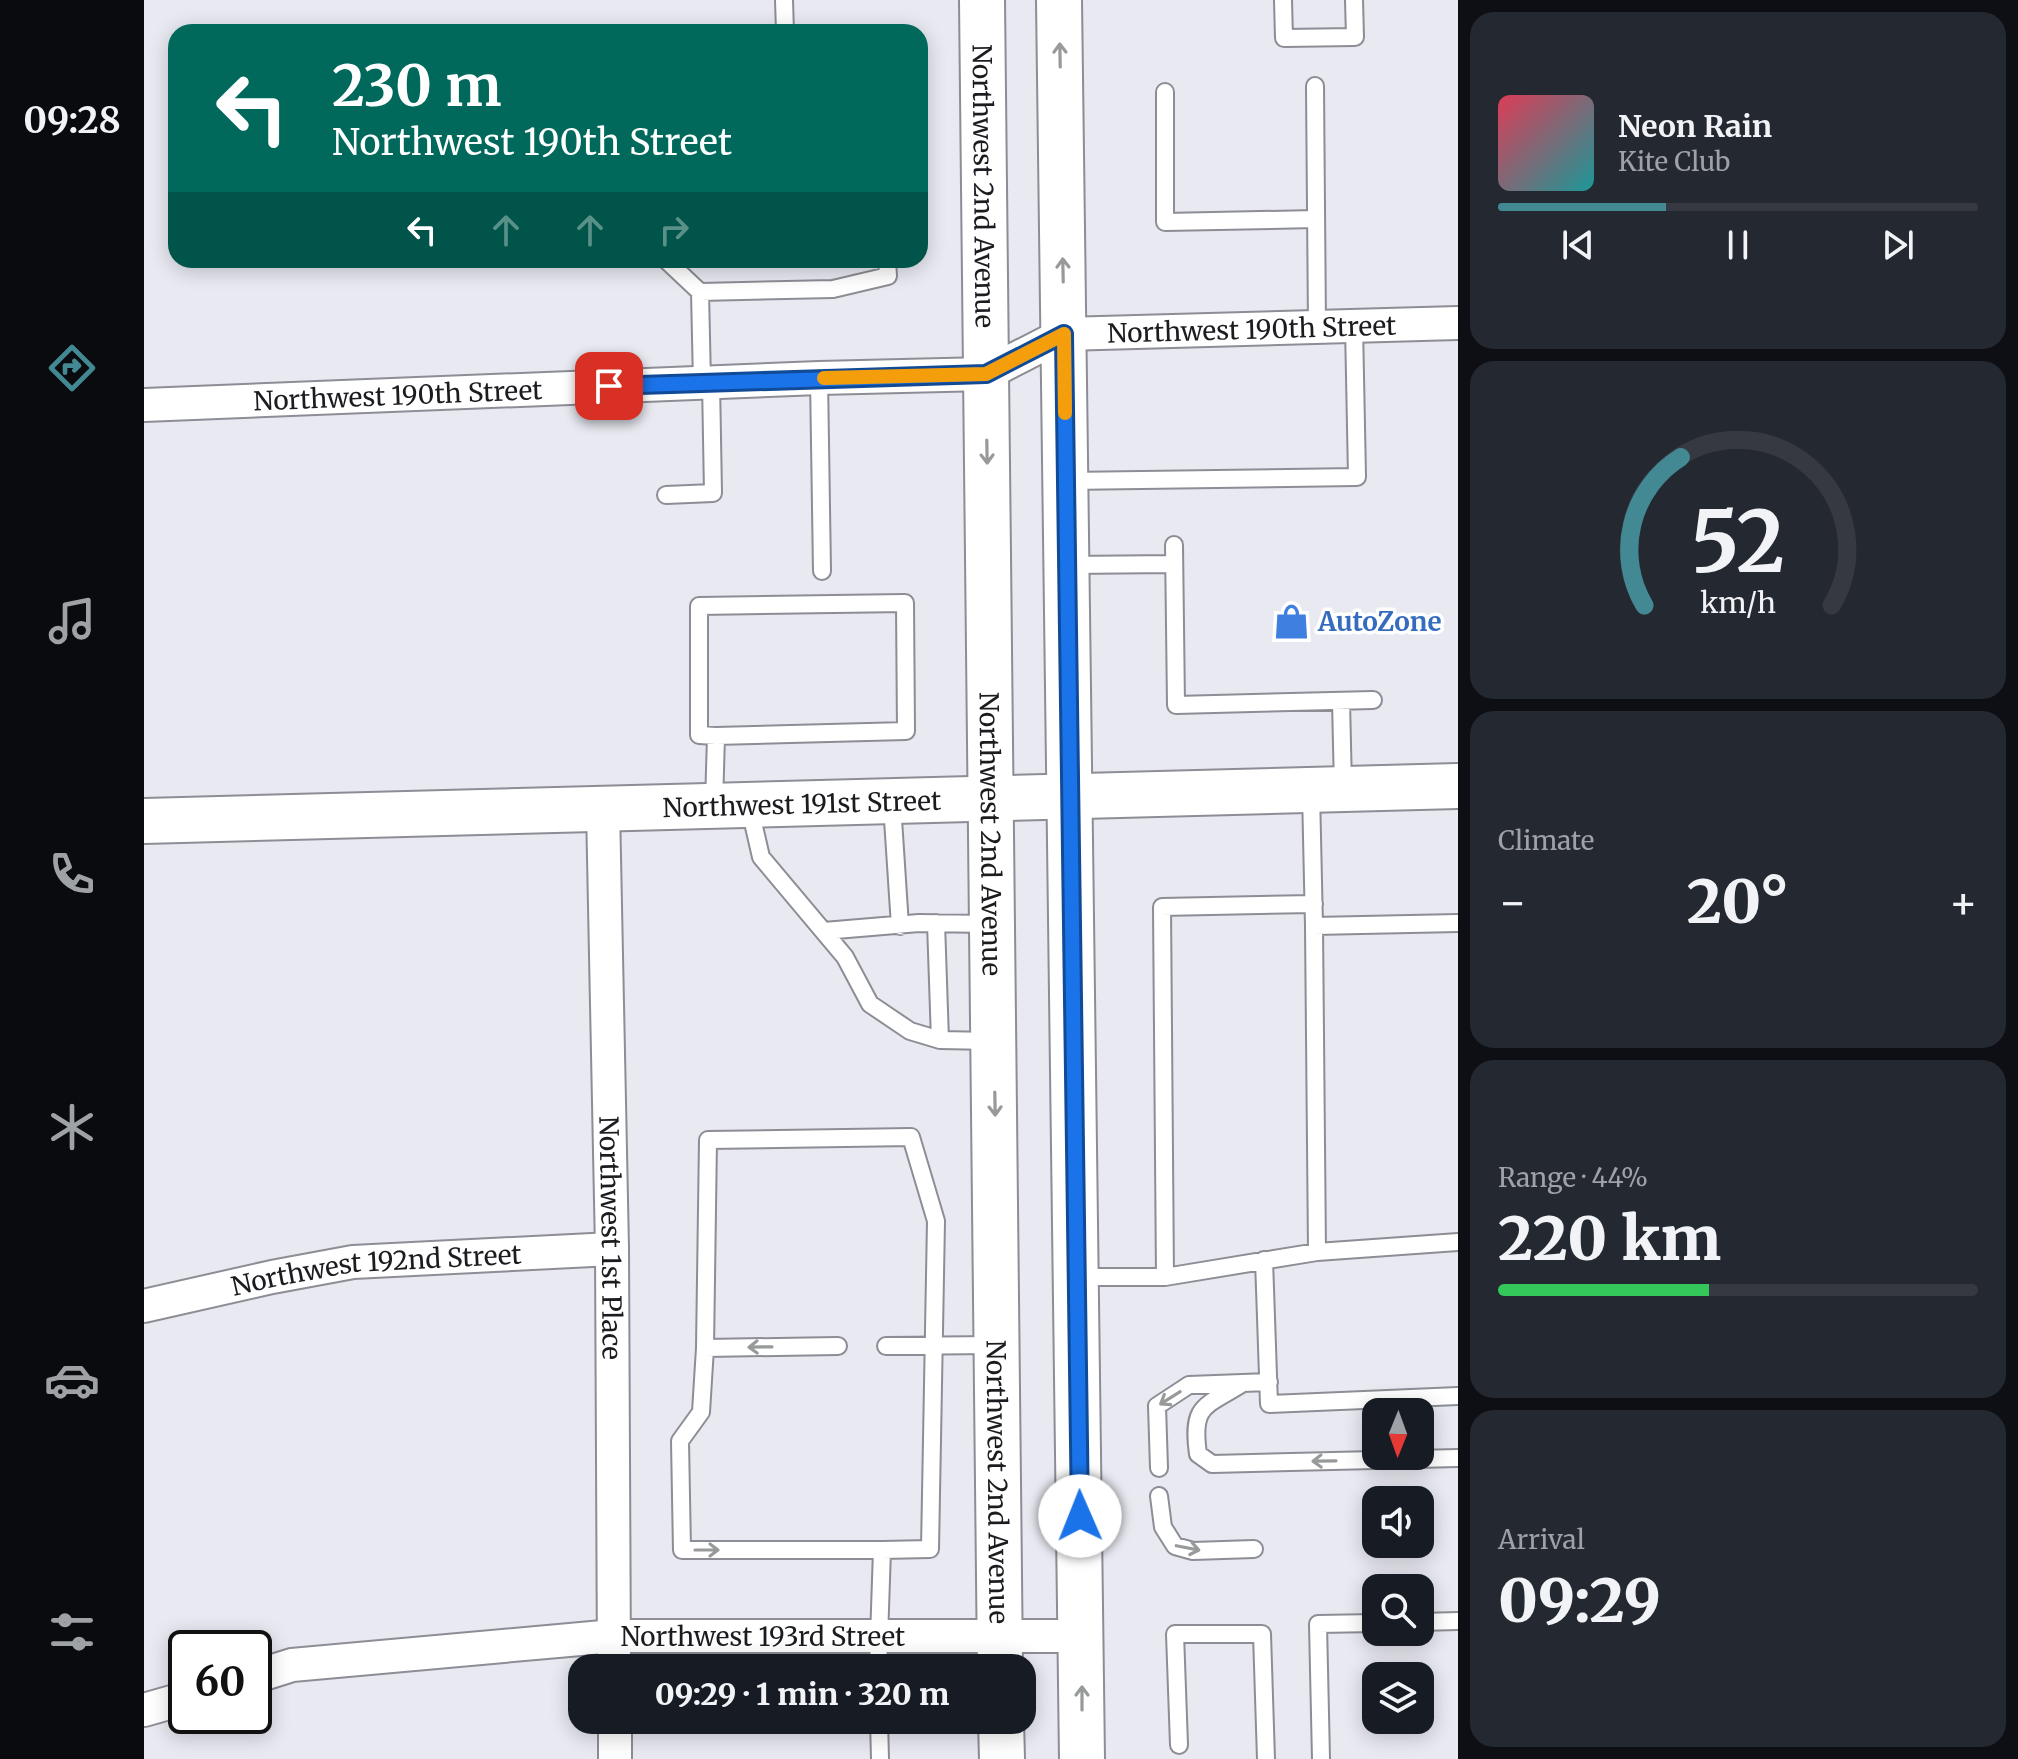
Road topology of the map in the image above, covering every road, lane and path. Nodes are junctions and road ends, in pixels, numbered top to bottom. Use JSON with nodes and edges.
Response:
{"nodes":[{"id":1,"x":784,"y":0,"type":"edge"},
{"id":2,"x":982,"y":0,"type":"edge"},
{"id":3,"x":1059,"y":0,"type":"edge"},
{"id":4,"x":1283,"y":0,"type":"edge"},
{"id":5,"x":1354,"y":0,"type":"edge"},
{"id":6,"x":785,"y":24,"type":"edge"},
{"id":7,"x":1315,"y":86,"type":"dead end"},
{"id":8,"x":1165,"y":92,"type":"dead end"},
{"id":9,"x":1316,"y":219,"type":"junction"},
{"id":10,"x":674,"y":268,"type":"edge"},
{"id":11,"x":888,"y":268,"type":"edge"},
{"id":12,"x":700,"y":292,"type":"junction"},
{"id":13,"x":1458,"y":323,"type":"edge"},
{"id":14,"x":1354,"y":326,"type":"junction"},
{"id":15,"x":1317,"y":327,"type":"junction"},
{"id":16,"x":1064,"y":334,"type":"junction"},
{"id":17,"x":986,"y":374,"type":"junction"},
{"id":18,"x":819,"y":378,"type":"junction"},
{"id":19,"x":707,"y":382,"type":"junction"},
{"id":20,"x":144,"y":405,"type":"edge"},
{"id":21,"x":1066,"y":481,"type":"junction"},
{"id":22,"x":666,"y":495,"type":"dead end"},
{"id":23,"x":1174,"y":545,"type":"dead end"},
{"id":24,"x":1174,"y":564,"type":"junction"},
{"id":25,"x":1067,"y":565,"type":"junction"},
{"id":26,"x":822,"y":571,"type":"dead end"},
{"id":27,"x":1373,"y":700,"type":"dead end"},
{"id":28,"x":1341,"y":701,"type":"junction"},
{"id":29,"x":716,"y":736,"type":"junction"},
{"id":30,"x":1458,"y":786,"type":"edge"},
{"id":31,"x":1326,"y":790,"type":"junction"},
{"id":32,"x":1069,"y":797,"type":"junction"},
{"id":33,"x":991,"y":799,"type":"junction"},
{"id":34,"x":892,"y":801,"type":"junction"},
{"id":35,"x":732,"y":805,"type":"junction"},
{"id":36,"x":603,"y":808,"type":"junction"},
{"id":37,"x":144,"y":821,"type":"edge"},
{"id":38,"x":1314,"y":904,"type":"junction"},
{"id":39,"x":936,"y":923,"type":"junction"},
{"id":40,"x":1458,"y":923,"type":"edge"},
{"id":41,"x":993,"y":924,"type":"junction"},
{"id":42,"x":900,"y":926,"type":"junction"},
{"id":43,"x":1314,"y":926,"type":"junction"},
{"id":44,"x":824,"y":931,"type":"junction"},
{"id":45,"x":940,"y":1040,"type":"junction"},
{"id":46,"x":994,"y":1041,"type":"junction"},
{"id":47,"x":1458,"y":1242,"type":"edge"},
{"id":48,"x":612,"y":1249,"type":"junction"},
{"id":49,"x":1317,"y":1252,"type":"junction"},
{"id":50,"x":1264,"y":1260,"type":"junction"},
{"id":51,"x":1077,"y":1277,"type":"junction"},
{"id":52,"x":1165,"y":1277,"type":"junction"},
{"id":53,"x":144,"y":1306,"type":"edge"},
{"id":54,"x":997,"y":1345,"type":"junction"},
{"id":55,"x":838,"y":1346,"type":"dead end"},
{"id":56,"x":886,"y":1346,"type":"dead end"},
{"id":57,"x":934,"y":1346,"type":"junction"},
{"id":58,"x":705,"y":1348,"type":"junction"},
{"id":59,"x":1269,"y":1382,"type":"junction"},
{"id":60,"x":1243,"y":1383,"type":"junction"},
{"id":61,"x":1458,"y":1396,"type":"edge"},
{"id":62,"x":1458,"y":1458,"type":"edge"},
{"id":63,"x":1159,"y":1468,"type":"dead end"},
{"id":64,"x":1159,"y":1496,"type":"dead end"},
{"id":65,"x":1254,"y":1549,"type":"dead end"},
{"id":66,"x":882,"y":1550,"type":"junction"},
{"id":67,"x":1458,"y":1621,"type":"edge"},
{"id":68,"x":1434,"y":1622,"type":"edge"},
{"id":69,"x":1362,"y":1623,"type":"edge"},
{"id":70,"x":878,"y":1635,"type":"junction"},
{"id":71,"x":614,"y":1636,"type":"junction"},
{"id":72,"x":1082,"y":1636,"type":"junction"},
{"id":73,"x":1000,"y":1652,"type":"edge"},
{"id":74,"x":614,"y":1654,"type":"edge"},
{"id":75,"x":878,"y":1654,"type":"edge"},
{"id":76,"x":272,"y":1671,"type":"edge"},
{"id":77,"x":168,"y":1703,"type":"edge"},
{"id":78,"x":144,"y":1710,"type":"edge"},
{"id":79,"x":615,"y":1734,"type":"edge"},
{"id":80,"x":879,"y":1734,"type":"edge"},
{"id":81,"x":1001,"y":1734,"type":"edge"},
{"id":82,"x":1179,"y":1745,"type":"dead end"},
{"id":83,"x":615,"y":1759,"type":"edge"},
{"id":84,"x":880,"y":1759,"type":"edge"},
{"id":85,"x":1002,"y":1759,"type":"edge"},
{"id":86,"x":1082,"y":1759,"type":"edge"},
{"id":87,"x":1266,"y":1759,"type":"edge"},
{"id":88,"x":1321,"y":1759,"type":"edge"}],
"edges":[{"from":1,"to":6,"type":"lane"},
{"from":2,"to":17,"type":"main road","name":"Northwest 2nd Avenue"},
{"from":16,"to":3,"type":"main road","one_way":true},
{"from":4,"to":5,"type":"lane"},
{"from":7,"to":9,"type":"lane"},
{"from":8,"to":9,"type":"lane"},
{"from":9,"to":15,"type":"lane"},
{"from":10,"to":12,"type":"lane"},
{"from":11,"to":12,"type":"lane"},
{"from":12,"to":19,"type":"lane"},
{"from":13,"to":14,"type":"street","name":"Northwest 190th Street"},
{"from":14,"to":15,"type":"street","name":"Northwest 190th Street"},
{"from":14,"to":21,"type":"lane"},
{"from":15,"to":16,"type":"street","name":"Northwest 190th Street"},
{"from":16,"to":17,"type":"street","name":"Northwest 190th Street"},
{"from":16,"to":21,"type":"main road"},
{"from":17,"to":18,"type":"street","name":"Northwest 190th Street"},
{"from":17,"to":33,"type":"main road","name":"Northwest 2nd Avenue","one_way":true},
{"from":18,"to":19,"type":"street","name":"Northwest 190th Street"},
{"from":18,"to":26,"type":"lane"},
{"from":19,"to":20,"type":"street","name":"Northwest 190th Street"},
{"from":19,"to":22,"type":"lane"},
{"from":21,"to":25,"type":"main road"},
{"from":23,"to":24,"type":"lane"},
{"from":24,"to":25,"type":"lane"},
{"from":24,"to":28,"type":"lane"},
{"from":25,"to":32,"type":"main road"},
{"from":27,"to":28,"type":"lane"},
{"from":28,"to":31,"type":"lane"},
{"from":29,"to":29,"type":"lane"},
{"from":29,"to":35,"type":"lane"},
{"from":30,"to":31,"type":"main road","name":"Northwest 191st Street"},
{"from":31,"to":32,"type":"main road","name":"Northwest 191st Street"},
{"from":31,"to":38,"type":"lane"},
{"from":32,"to":33,"type":"main road","name":"Northwest 191st Street"},
{"from":32,"to":51,"type":"main road"},
{"from":33,"to":34,"type":"main road","name":"Northwest 191st Street"},
{"from":33,"to":41,"type":"main road","name":"Northwest 2nd Avenue"},
{"from":34,"to":35,"type":"main road","name":"Northwest 191st Street"},
{"from":34,"to":42,"type":"lane"},
{"from":35,"to":36,"type":"main road","name":"Northwest 191st Street"},
{"from":35,"to":44,"type":"lane"},
{"from":36,"to":37,"type":"main road","name":"Northwest 191st Street"},
{"from":36,"to":48,"type":"street","name":"Northwest 1st Place"},
{"from":38,"to":43,"type":"lane"},
{"from":38,"to":52,"type":"lane"},
{"from":39,"to":41,"type":"lane"},
{"from":39,"to":42,"type":"lane"},
{"from":39,"to":45,"type":"lane"},
{"from":40,"to":43,"type":"lane"},
{"from":41,"to":46,"type":"main road","name":"Northwest 2nd Avenue"},
{"from":42,"to":44,"type":"lane"},
{"from":43,"to":49,"type":"lane"},
{"from":44,"to":45,"type":"lane"},
{"from":45,"to":46,"type":"lane"},
{"from":46,"to":54,"type":"main road","name":"Northwest 2nd Avenue","one_way":true},
{"from":47,"to":49,"type":"lane"},
{"from":48,"to":53,"type":"street","name":"Northwest 192nd Street"},
{"from":48,"to":71,"type":"street","name":"Northwest 1st Place"},
{"from":49,"to":50,"type":"lane"},
{"from":50,"to":52,"type":"lane"},
{"from":50,"to":59,"type":"lane"},
{"from":51,"to":52,"type":"lane"},
{"from":51,"to":72,"type":"main road"},
{"from":54,"to":57,"type":"lane"},
{"from":54,"to":73,"type":"main road","name":"Northwest 2nd Avenue"},
{"from":55,"to":58,"type":"lane","one_way":true},
{"from":56,"to":57,"type":"lane"},
{"from":57,"to":58,"type":"lane"},
{"from":57,"to":66,"type":"lane"},
{"from":58,"to":66,"type":"lane","one_way":true},
{"from":59,"to":60,"type":"lane"},
{"from":59,"to":61,"type":"lane"},
{"from":62,"to":60,"type":"lane","one_way":true},
{"from":60,"to":63,"type":"lane","one_way":true},
{"from":64,"to":65,"type":"lane","one_way":true},
{"from":66,"to":70,"type":"lane"},
{"from":67,"to":68,"type":"lane"},
{"from":69,"to":88,"type":"lane"},
{"from":70,"to":71,"type":"street","name":"Northwest 193rd Street"},
{"from":70,"to":73,"type":"street","name":"Northwest 193rd Street"},
{"from":70,"to":75,"type":"lane"},
{"from":71,"to":74,"type":"street","name":"Northwest 1st Place"},
{"from":71,"to":76,"type":"street","name":"Northwest 193rd Street"},
{"from":72,"to":73,"type":"street","name":"Northwest 193rd Street"},
{"from":86,"to":72,"type":"main road","one_way":true},
{"from":77,"to":78,"type":"street"},
{"from":79,"to":83,"type":"street"},
{"from":80,"to":84,"type":"lane"},
{"from":81,"to":85,"type":"main road"},
{"from":82,"to":87,"type":"lane"}]}
